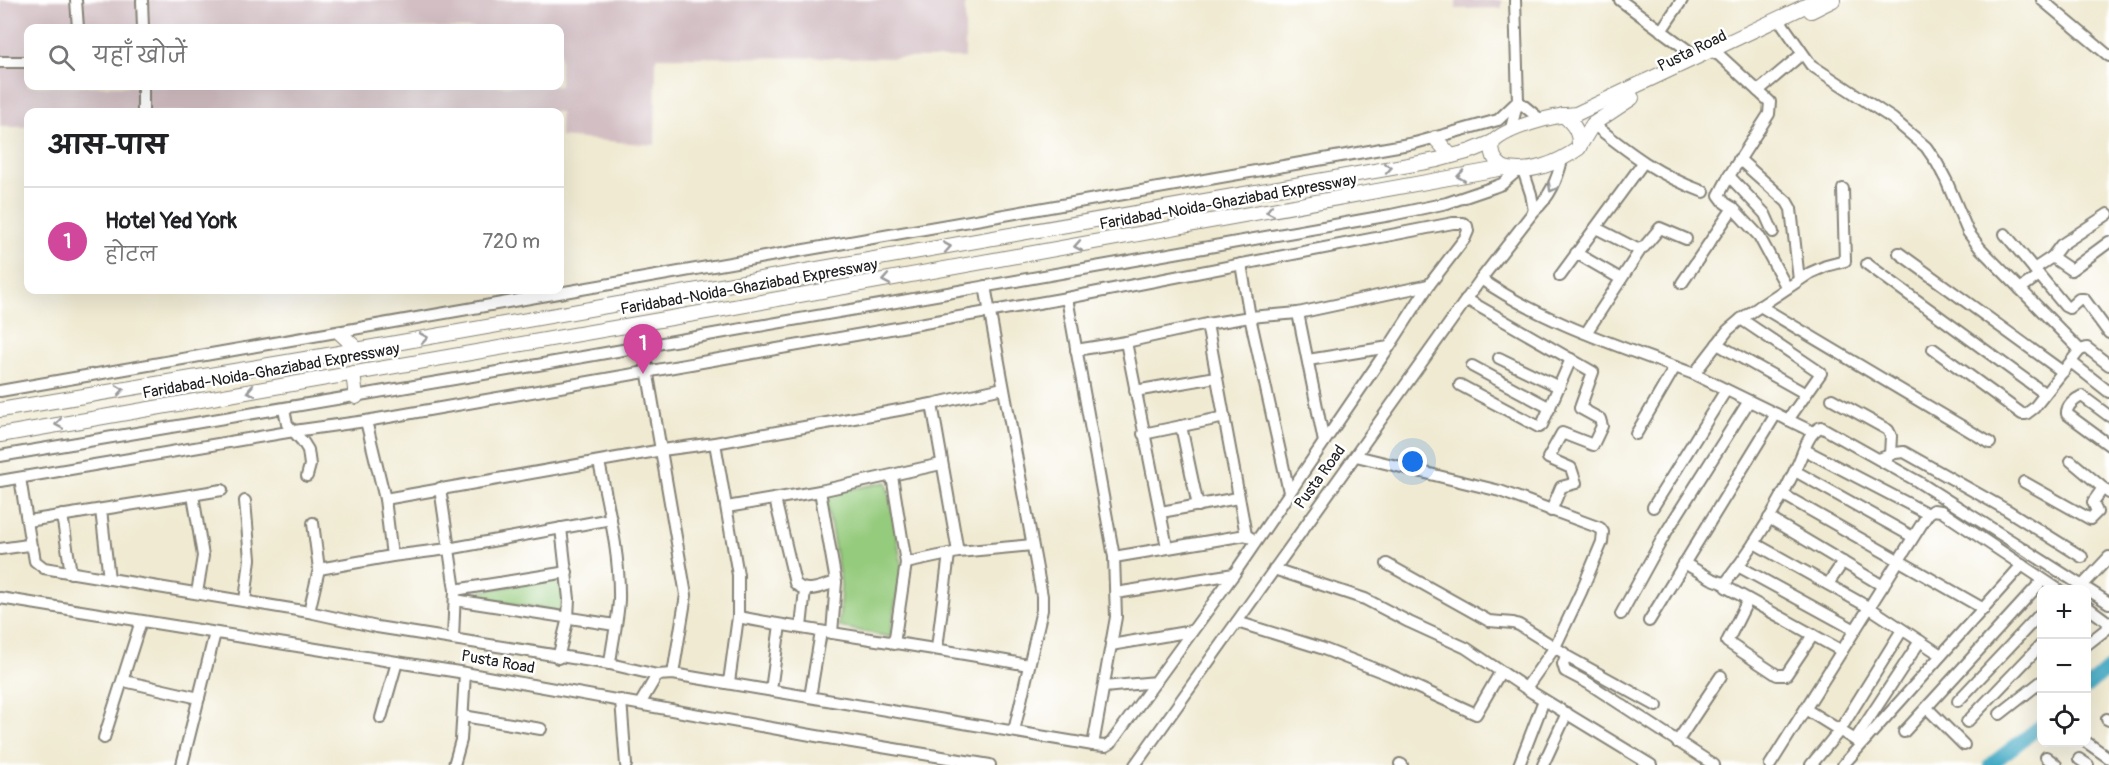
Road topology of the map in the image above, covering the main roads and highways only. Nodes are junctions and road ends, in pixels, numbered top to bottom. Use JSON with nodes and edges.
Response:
{"nodes":[{"id":1,"x":1818,"y":0,"type":"edge"},
{"id":2,"x":1833,"y":0,"type":"edge"},
{"id":3,"x":1715,"y":53,"type":"junction"},
{"id":4,"x":1602,"y":103,"type":"joint"},
{"id":5,"x":1563,"y":115,"type":"junction"},
{"id":6,"x":1436,"y":138,"type":"road end"},
{"id":7,"x":1493,"y":142,"type":"junction"},
{"id":8,"x":1579,"y":148,"type":"junction"},
{"id":9,"x":1450,"y":156,"type":"junction"},
{"id":10,"x":1514,"y":170,"type":"junction"},
{"id":11,"x":340,"y":333,"type":"road end"},
{"id":12,"x":358,"y":350,"type":"junction"},
{"id":13,"x":353,"y":373,"type":"junction"},
{"id":14,"x":356,"y":397,"type":"road end"},
{"id":15,"x":0,"y":410,"type":"edge"},
{"id":16,"x":0,"y":435,"type":"edge"}],
"edges":[{"from":1,"to":3,"type":"main road","name":"Pusta Road"},
{"from":2,"to":3,"type":"main road","name":"Pusta Road"},
{"from":3,"to":4,"type":"main road","name":"Pusta Road"},
{"from":3,"to":8,"type":"main road","name":"Pusta Road"},
{"from":4,"to":5,"type":"main road","name":"Faridabad-Noida-Ghaziabad Expressway"},
{"from":5,"to":7,"type":"main road","name":"Faridabad-Noida-Ghaziabad Expressway"},
{"from":5,"to":8,"type":"main road"},
{"from":6,"to":9,"type":"main road"},
{"from":7,"to":9,"type":"main road","name":"Faridabad-Noida-Ghaziabad Expressway"},
{"from":7,"to":10,"type":"main road"},
{"from":8,"to":10,"type":"main road","name":"Faridabad-Noida-Ghaziabad Expressway"},
{"from":12,"to":9,"type":"main road","name":"Faridabad-Noida-Ghaziabad Expressway","one_way":true},
{"from":10,"to":13,"type":"main road","name":"Faridabad-Noida-Ghaziabad Expressway","one_way":true},
{"from":11,"to":12,"type":"main road"},
{"from":15,"to":12,"type":"main road","name":"Faridabad-Noida-Ghaziabad Expressway","one_way":true},
{"from":13,"to":14,"type":"main road"},
{"from":13,"to":16,"type":"main road","name":"Faridabad-Noida-Ghaziabad Expressway","one_way":true}]}
